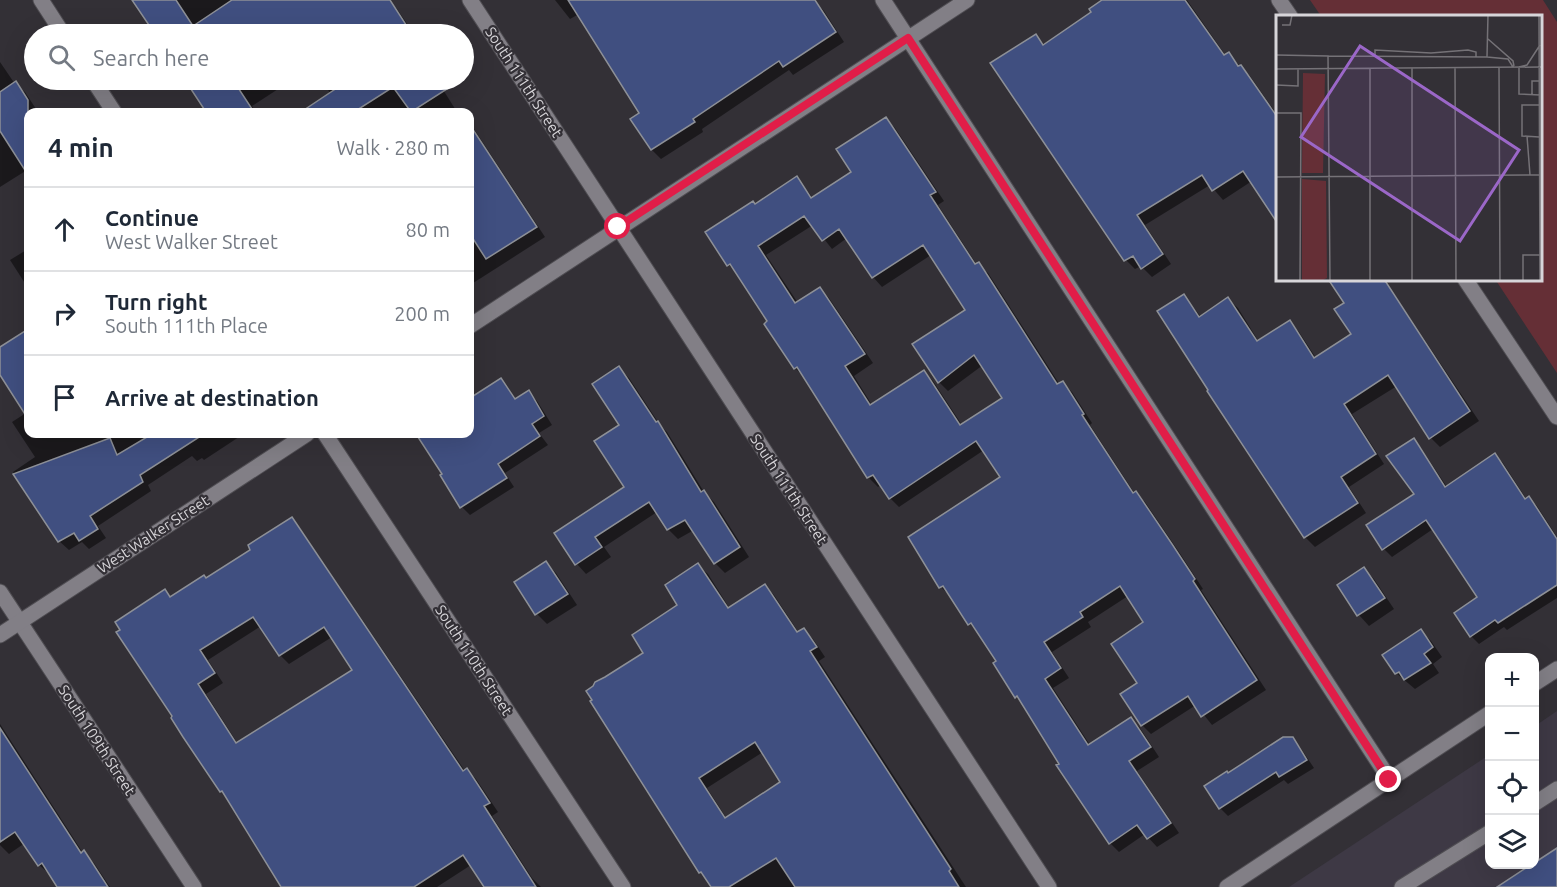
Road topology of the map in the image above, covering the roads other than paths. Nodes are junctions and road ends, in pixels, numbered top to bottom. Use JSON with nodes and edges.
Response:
{"nodes":[{"id":1,"x":41,"y":0,"type":"edge"},
{"id":2,"x":470,"y":0,"type":"edge"},
{"id":3,"x":883,"y":0,"type":"edge"},
{"id":4,"x":967,"y":0,"type":"edge"},
{"id":5,"x":1279,"y":0,"type":"edge"},
{"id":6,"x":1289,"y":15,"type":"edge"},
{"id":7,"x":57,"y":24,"type":"edge"},
{"id":8,"x":908,"y":38,"type":"junction"},
{"id":9,"x":100,"y":90,"type":"edge"},
{"id":10,"x":111,"y":108,"type":"edge"},
{"id":11,"x":618,"y":227,"type":"junction"},
{"id":12,"x":1466,"y":280,"type":"edge"},
{"id":13,"x":474,"y":323,"type":"edge"},
{"id":14,"x":1557,"y":417,"type":"edge"},
{"id":15,"x":301,"y":438,"type":"edge"},
{"id":16,"x":328,"y":438,"type":"edge"},
{"id":17,"x":0,"y":592,"type":"edge"},
{"id":18,"x":20,"y":622,"type":"junction"},
{"id":19,"x":0,"y":635,"type":"edge"},
{"id":20,"x":1557,"y":669,"type":"edge"},
{"id":21,"x":1539,"y":681,"type":"edge"},
{"id":22,"x":1485,"y":716,"type":"edge"},
{"id":23,"x":1389,"y":780,"type":"junction"},
{"id":24,"x":1557,"y":789,"type":"edge"},
{"id":25,"x":1539,"y":801,"type":"edge"},
{"id":26,"x":1485,"y":835,"type":"edge"},
{"id":27,"x":1406,"y":886,"type":"edge"},
{"id":28,"x":194,"y":887,"type":"edge"},
{"id":29,"x":622,"y":887,"type":"edge"},
{"id":30,"x":1049,"y":887,"type":"edge"},
{"id":31,"x":1227,"y":887,"type":"edge"}],
"edges":[{"from":1,"to":7,"type":"street"},
{"from":2,"to":11,"type":"street","name":"South 111th Street"},
{"from":3,"to":8,"type":"street"},
{"from":4,"to":8,"type":"street"},
{"from":5,"to":6,"type":"street"},
{"from":8,"to":11,"type":"street"},
{"from":8,"to":23,"type":"street"},
{"from":9,"to":10,"type":"street"},
{"from":11,"to":13,"type":"street"},
{"from":11,"to":30,"type":"street","name":"South 111th Street"},
{"from":12,"to":14,"type":"street"},
{"from":15,"to":18,"type":"street","name":"West Walker Street"},
{"from":16,"to":29,"type":"street","name":"South 110th Street"},
{"from":17,"to":18,"type":"street","name":"South 109th Street"},
{"from":18,"to":19,"type":"street","name":"West Walker Street"},
{"from":18,"to":28,"type":"street","name":"South 109th Street"},
{"from":20,"to":21,"type":"street"},
{"from":22,"to":23,"type":"street"},
{"from":23,"to":31,"type":"street"},
{"from":24,"to":25,"type":"street"},
{"from":26,"to":27,"type":"street"}]}
